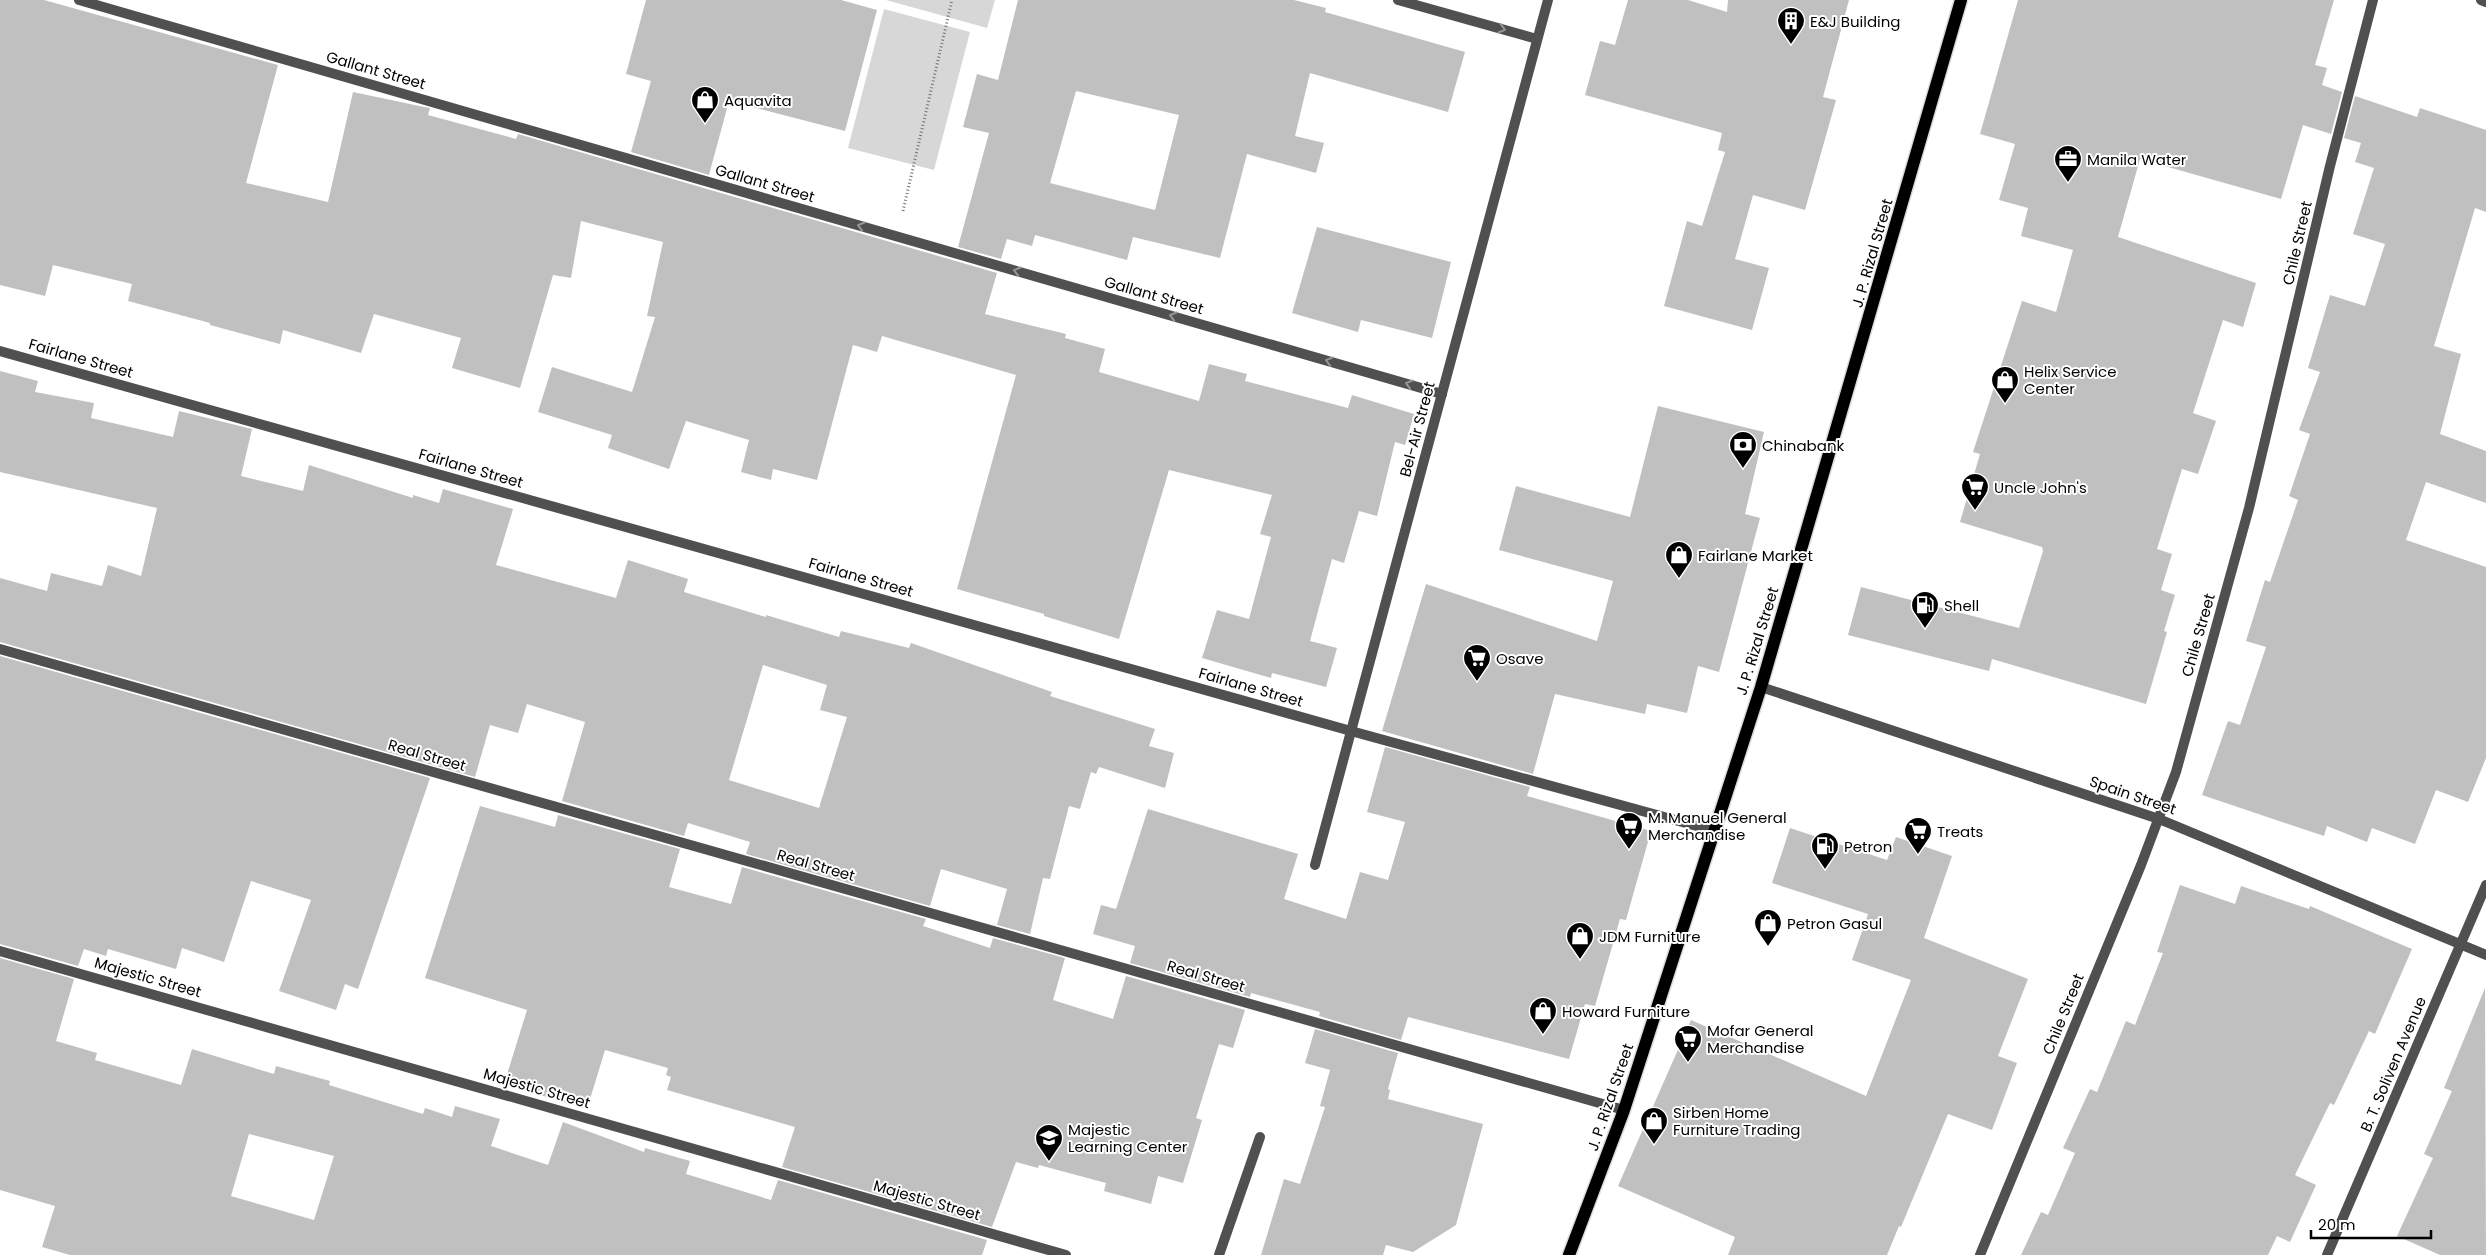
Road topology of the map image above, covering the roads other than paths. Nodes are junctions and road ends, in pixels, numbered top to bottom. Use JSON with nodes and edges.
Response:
{"nodes":[{"id":1,"x":79,"y":0,"type":"edge"},
{"id":2,"x":1398,"y":0,"type":"edge"},
{"id":3,"x":1548,"y":0,"type":"edge"},
{"id":4,"x":1961,"y":0,"type":"edge"},
{"id":5,"x":2373,"y":0,"type":"edge"},
{"id":6,"x":2481,"y":0,"type":"edge"},
{"id":7,"x":2486,"y":2,"type":"edge"},
{"id":8,"x":1537,"y":39,"type":"junction"},
{"id":9,"x":0,"y":351,"type":"edge"},
{"id":10,"x":1442,"y":394,"type":"junction"},
{"id":11,"x":0,"y":649,"type":"edge"},
{"id":12,"x":1760,"y":687,"type":"junction"},
{"id":13,"x":1351,"y":732,"type":"junction"},
{"id":14,"x":2159,"y":819,"type":"junction"},
{"id":15,"x":1714,"y":831,"type":"junction"},
{"id":16,"x":1315,"y":866,"type":"dead end"},
{"id":17,"x":2486,"y":885,"type":"edge"},
{"id":18,"x":2461,"y":944,"type":"junction"},
{"id":19,"x":0,"y":951,"type":"edge"},
{"id":20,"x":2486,"y":956,"type":"edge"},
{"id":21,"x":1624,"y":1110,"type":"junction"},
{"id":22,"x":1260,"y":1138,"type":"dead end"},
{"id":23,"x":1066,"y":1255,"type":"edge"},
{"id":24,"x":1219,"y":1255,"type":"edge"},
{"id":25,"x":1569,"y":1255,"type":"edge"},
{"id":26,"x":1980,"y":1255,"type":"edge"},
{"id":27,"x":2328,"y":1255,"type":"edge"}],
"edges":[{"from":10,"to":1,"type":"street","name":"Gallant Street","one_way":true},
{"from":2,"to":8,"type":"street","one_way":true},
{"from":3,"to":8,"type":"street","name":"Bel-Air Street"},
{"from":4,"to":12,"type":"main road","name":"J. P. Rizal Street"},
{"from":5,"to":14,"type":"street","name":"Chile Street"},
{"from":6,"to":7,"type":"street"},
{"from":8,"to":10,"type":"street","name":"Bel-Air Street"},
{"from":9,"to":13,"type":"street","name":"Fairlane Street"},
{"from":10,"to":13,"type":"street","name":"Bel-Air Street"},
{"from":11,"to":21,"type":"street","name":"Real Street"},
{"from":12,"to":14,"type":"street","name":"Spain Street"},
{"from":12,"to":15,"type":"main road","name":"J. P. Rizal Street"},
{"from":13,"to":15,"type":"street","name":"Fairlane Street"},
{"from":13,"to":16,"type":"street","name":"Bel-Air Street"},
{"from":14,"to":18,"type":"street","name":"Spain Street"},
{"from":14,"to":26,"type":"street","name":"Chile Street"},
{"from":15,"to":21,"type":"main road","name":"J. P. Rizal Street"},
{"from":17,"to":18,"type":"street","name":"B. T. Soliven Avenue"},
{"from":18,"to":20,"type":"street","name":"Spain Street"},
{"from":18,"to":27,"type":"street","name":"B. T. Soliven Avenue"},
{"from":19,"to":23,"type":"street","name":"Majestic Street"},
{"from":21,"to":25,"type":"main road","name":"J. P. Rizal Street"},
{"from":22,"to":24,"type":"street"}]}
